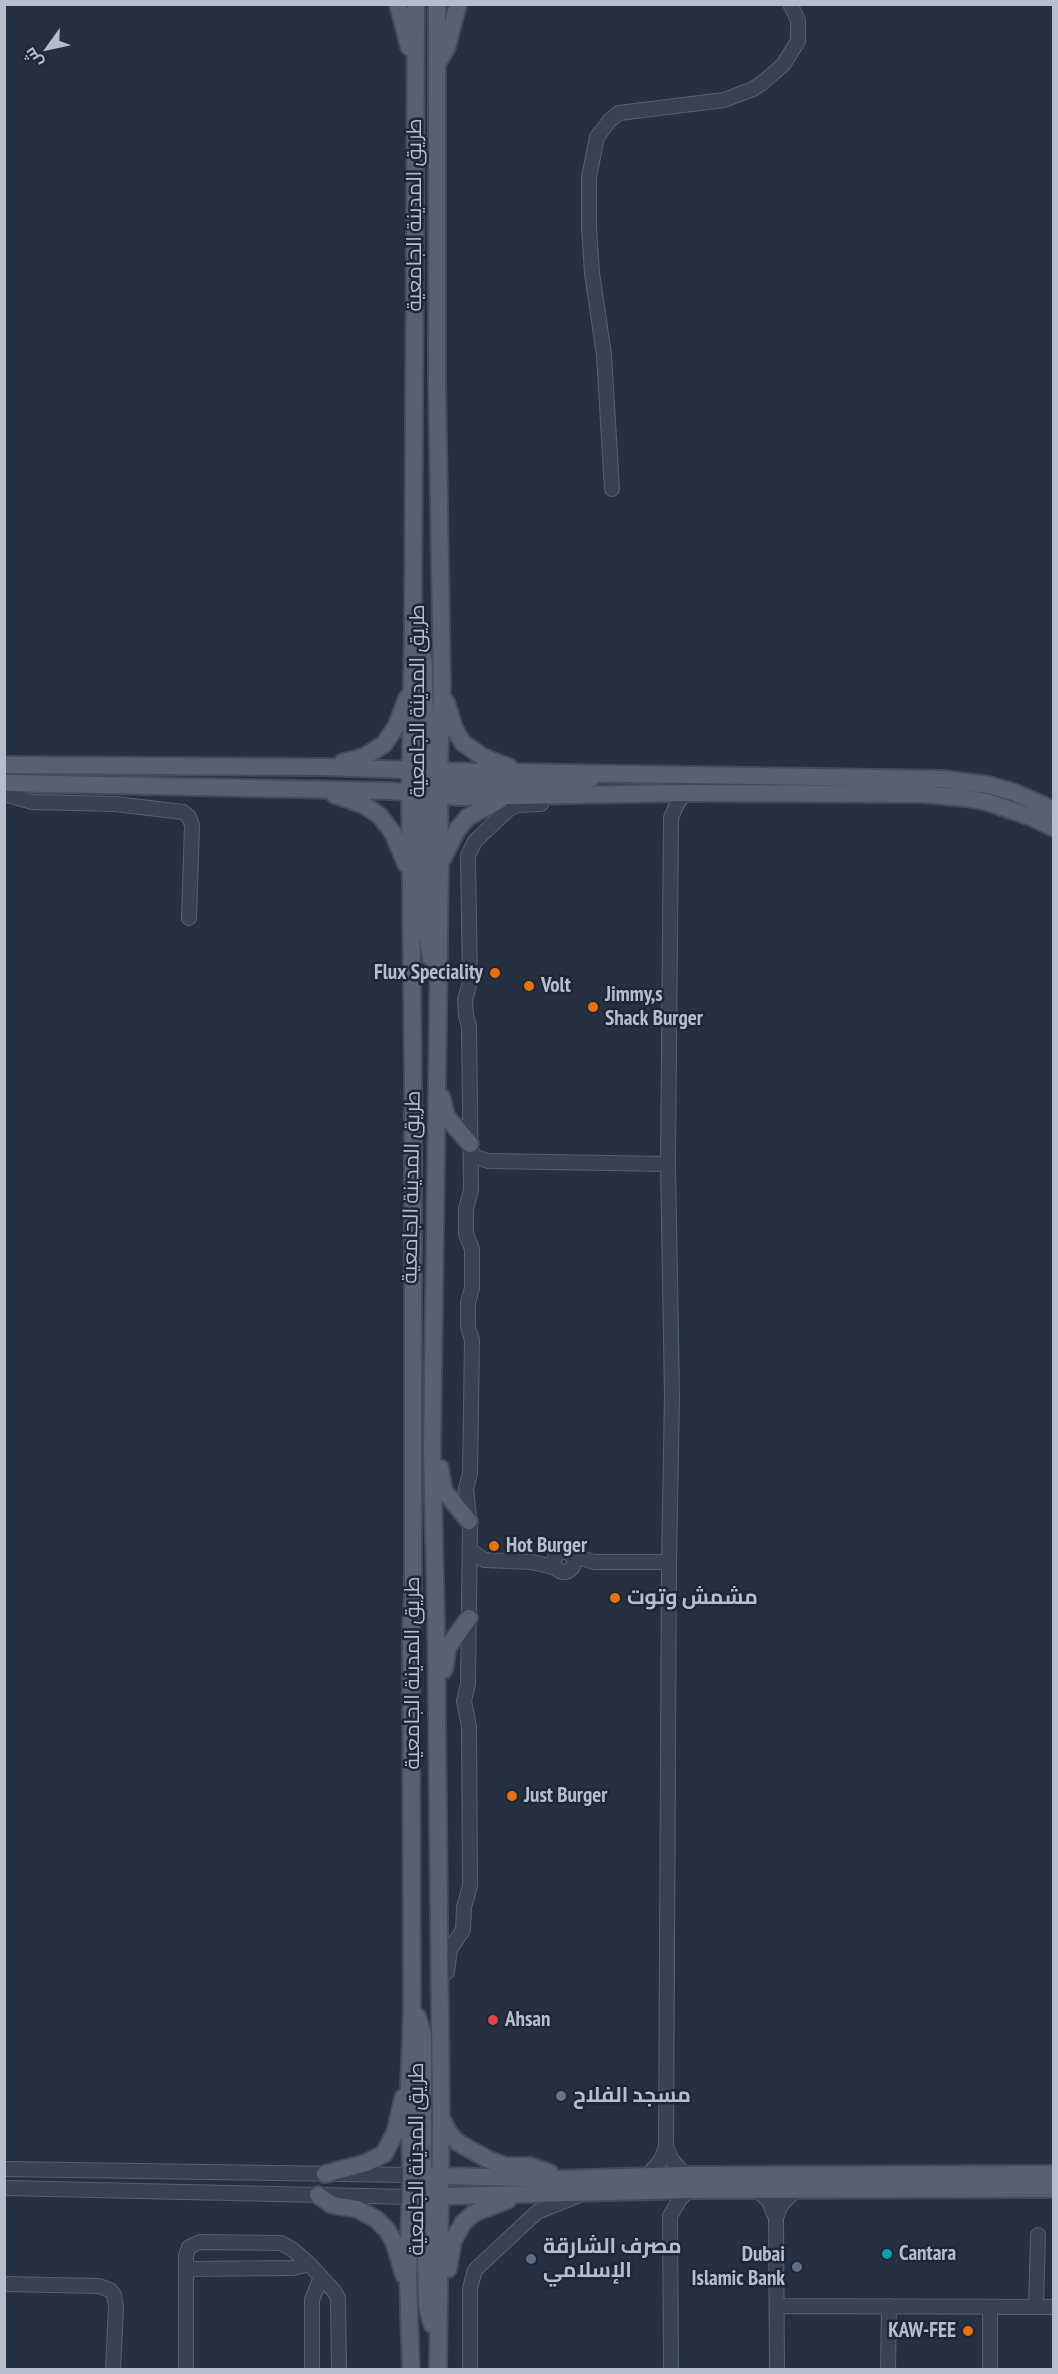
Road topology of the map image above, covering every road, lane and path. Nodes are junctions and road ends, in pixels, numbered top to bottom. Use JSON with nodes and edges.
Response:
{"nodes":[{"id":1,"x":398,"y":4,"type":"edge"},
{"id":2,"x":416,"y":4,"type":"edge"},
{"id":3,"x":437,"y":4,"type":"edge"},
{"id":4,"x":458,"y":4,"type":"edge"},
{"id":5,"x":790,"y":4,"type":"edge"},
{"id":6,"x":415,"y":58,"type":"junction"},
{"id":7,"x":437,"y":62,"type":"junction"},
{"id":8,"x":612,"y":489,"type":"dead end"},
{"id":9,"x":413,"y":627,"type":"junction"},
{"id":10,"x":442,"y":687,"type":"junction"},
{"id":11,"x":411,"y":689,"type":"junction"},
{"id":12,"x":4,"y":765,"type":"edge"},
{"id":13,"x":324,"y":767,"type":"junction"},
{"id":14,"x":524,"y":772,"type":"junction"},
{"id":15,"x":595,"y":774,"type":"junction"},
{"id":16,"x":4,"y":783,"type":"edge"},
{"id":17,"x":427,"y":783,"type":"junction"},
{"id":18,"x":320,"y":789,"type":"junction"},
{"id":19,"x":685,"y":793,"type":"junction"},
{"id":20,"x":4,"y":794,"type":"edge"},
{"id":21,"x":653,"y":794,"type":"junction"},
{"id":22,"x":574,"y":796,"type":"junction"},
{"id":23,"x":508,"y":797,"type":"junction"},
{"id":24,"x":1053,"y":810,"type":"edge"},
{"id":25,"x":671,"y":818,"type":"junction"},
{"id":26,"x":1053,"y":828,"type":"edge"},
{"id":27,"x":440,"y":865,"type":"junction"},
{"id":28,"x":410,"y":874,"type":"junction"},
{"id":29,"x":189,"y":918,"type":"dead end"},
{"id":30,"x":437,"y":974,"type":"junction"},
{"id":31,"x":436,"y":1079,"type":"junction"},
{"id":32,"x":470,"y":1148,"type":"junction"},
{"id":33,"x":494,"y":1161,"type":"junction"},
{"id":34,"x":669,"y":1164,"type":"junction"},
{"id":35,"x":471,"y":1174,"type":"junction"},
{"id":36,"x":432,"y":1450,"type":"junction"},
{"id":37,"x":469,"y":1521,"type":"junction"},
{"id":38,"x":470,"y":1550,"type":"junction"},
{"id":39,"x":493,"y":1561,"type":"junction"},
{"id":40,"x":669,"y":1562,"type":"junction"},
{"id":41,"x":470,"y":1574,"type":"junction"},
{"id":42,"x":469,"y":1618,"type":"junction"},
{"id":43,"x":435,"y":1693,"type":"junction"},
{"id":44,"x":439,"y":2005,"type":"junction"},
{"id":45,"x":412,"y":2010,"type":"junction"},
{"id":46,"x":409,"y":2090,"type":"junction"},
{"id":47,"x":441,"y":2117,"type":"junction"},
{"id":48,"x":666,"y":2147,"type":"junction"},
{"id":49,"x":4,"y":2169,"type":"edge"},
{"id":50,"x":325,"y":2174,"type":"junction"},
{"id":51,"x":1053,"y":2174,"type":"edge"},
{"id":52,"x":424,"y":2175,"type":"junction"},
{"id":53,"x":559,"y":2179,"type":"junction"},
{"id":54,"x":687,"y":2183,"type":"junction"},
{"id":55,"x":649,"y":2184,"type":"junction"},
{"id":56,"x":4,"y":2188,"type":"edge"},
{"id":57,"x":1053,"y":2189,"type":"edge"},
{"id":58,"x":796,"y":2190,"type":"junction"},
{"id":59,"x":758,"y":2191,"type":"junction"},
{"id":60,"x":584,"y":2193,"type":"junction"},
{"id":61,"x":318,"y":2194,"type":"junction"},
{"id":62,"x":516,"y":2195,"type":"junction"},
{"id":63,"x":424,"y":2197,"type":"junction"},
{"id":64,"x":670,"y":2216,"type":"junction"},
{"id":65,"x":777,"y":2218,"type":"junction"},
{"id":66,"x":1038,"y":2235,"type":"dead end"},
{"id":67,"x":309,"y":2264,"type":"junction"},
{"id":68,"x":186,"y":2269,"type":"junction"},
{"id":69,"x":321,"y":2277,"type":"junction"},
{"id":70,"x":408,"y":2280,"type":"junction"},
{"id":71,"x":4,"y":2284,"type":"edge"},
{"id":72,"x":439,"y":2295,"type":"junction"},
{"id":73,"x":777,"y":2306,"type":"junction"},
{"id":74,"x":889,"y":2306,"type":"junction"},
{"id":75,"x":1036,"y":2307,"type":"junction"},
{"id":76,"x":1053,"y":2307,"type":"edge"},
{"id":77,"x":990,"y":2308,"type":"junction"},
{"id":78,"x":438,"y":2335,"type":"junction"},
{"id":79,"x":113,"y":2370,"type":"edge"},
{"id":80,"x":186,"y":2370,"type":"edge"},
{"id":81,"x":312,"y":2370,"type":"edge"},
{"id":82,"x":339,"y":2370,"type":"edge"},
{"id":83,"x":411,"y":2370,"type":"edge"},
{"id":84,"x":438,"y":2370,"type":"edge"},
{"id":85,"x":470,"y":2370,"type":"edge"},
{"id":86,"x":671,"y":2370,"type":"edge"},
{"id":87,"x":777,"y":2370,"type":"edge"},
{"id":88,"x":888,"y":2370,"type":"edge"},
{"id":89,"x":990,"y":2370,"type":"edge"}],
"edges":[{"from":1,"to":6,"type":"main road"},
{"from":2,"to":6,"type":"main road","name":"طريق المدينة الجامعية"},
{"from":3,"to":7,"type":"main road","name":"طريق المدينة الجامعية"},
{"from":4,"to":7,"type":"main road"},
{"from":5,"to":8,"type":"street"},
{"from":6,"to":9,"type":"main road","name":"طريق المدينة الجامعية"},
{"from":7,"to":10,"type":"main road","name":"طريق المدينة الجامعية"},
{"from":9,"to":11,"type":"main road","name":"طريق المدينة الجامعية"},
{"from":9,"to":17,"type":"main road"},
{"from":10,"to":14,"type":"main road"},
{"from":10,"to":17,"type":"main road","name":"طريق المدينة الجامعية"},
{"from":11,"to":13,"type":"main road"},
{"from":11,"to":17,"type":"main road","name":"طريق المدينة الجامعية"},
{"from":12,"to":13,"type":"main road"},
{"from":13,"to":17,"type":"main road"},
{"from":14,"to":15,"type":"main road"},
{"from":14,"to":17,"type":"main road"},
{"from":15,"to":17,"type":"main road"},
{"from":15,"to":24,"type":"main road"},
{"from":16,"to":18,"type":"main road"},
{"from":17,"to":18,"type":"main road"},
{"from":17,"to":23,"type":"main road"},
{"from":17,"to":27,"type":"main road","name":"طريق المدينة الجامعية"},
{"from":17,"to":28,"type":"main road","name":"طريق المدينة الجامعية"},
{"from":17,"to":30,"type":"main road"},
{"from":18,"to":28,"type":"main road"},
{"from":19,"to":21,"type":"main road"},
{"from":19,"to":25,"type":"street"},
{"from":19,"to":26,"type":"main road"},
{"from":20,"to":29,"type":"street"},
{"from":21,"to":22,"type":"main road"},
{"from":21,"to":25,"type":"street"},
{"from":22,"to":23,"type":"main road"},
{"from":22,"to":32,"type":"street"},
{"from":23,"to":27,"type":"main road"},
{"from":25,"to":34,"type":"street"},
{"from":27,"to":30,"type":"main road","name":"طريق المدينة الجامعية"},
{"from":28,"to":45,"type":"main road","name":"طريق المدينة الجامعية"},
{"from":30,"to":31,"type":"main road","name":"طريق المدينة الجامعية"},
{"from":31,"to":32,"type":"main road"},
{"from":31,"to":36,"type":"main road","name":"طريق المدينة الجامعية"},
{"from":32,"to":33,"type":"street"},
{"from":32,"to":35,"type":"street"},
{"from":33,"to":34,"type":"street"},
{"from":33,"to":35,"type":"street"},
{"from":34,"to":40,"type":"street"},
{"from":35,"to":37,"type":"street"},
{"from":36,"to":37,"type":"main road"},
{"from":36,"to":43,"type":"main road","name":"طريق المدينة الجامعية"},
{"from":37,"to":38,"type":"street"},
{"from":38,"to":39,"type":"street"},
{"from":38,"to":41,"type":"street"},
{"from":39,"to":40,"type":"street"},
{"from":39,"to":41,"type":"street"},
{"from":40,"to":48,"type":"street"},
{"from":41,"to":42,"type":"street"},
{"from":42,"to":43,"type":"main road"},
{"from":42,"to":44,"type":"street"},
{"from":43,"to":44,"type":"main road","name":"طريق المدينة الجامعية"},
{"from":44,"to":47,"type":"main road","name":"طريق المدينة الجامعية"},
{"from":45,"to":46,"type":"main road","name":"طريق المدينة الجامعية"},
{"from":45,"to":52,"type":"main road"},
{"from":46,"to":50,"type":"main road"},
{"from":46,"to":52,"type":"main road","name":"طريق المدينة الجامعية"},
{"from":47,"to":52,"type":"main road","name":"طريق المدينة الجامعية"},
{"from":47,"to":53,"type":"main road"},
{"from":48,"to":54,"type":"street"},
{"from":48,"to":55,"type":"street"},
{"from":49,"to":50,"type":"street"},
{"from":50,"to":52,"type":"street"},
{"from":51,"to":54,"type":"main road"},
{"from":52,"to":53,"type":"main road"},
{"from":52,"to":63,"type":"main road","name":"طريق المدينة الجامعية"},
{"from":52,"to":63,"type":"main road"},
{"from":53,"to":55,"type":"main road"},
{"from":54,"to":55,"type":"main road"},
{"from":54,"to":59,"type":"main road"},
{"from":54,"to":64,"type":"street"},
{"from":55,"to":60,"type":"main road"},
{"from":55,"to":64,"type":"street"},
{"from":56,"to":61,"type":"street"},
{"from":57,"to":58,"type":"main road"},
{"from":58,"to":59,"type":"main road"},
{"from":58,"to":65,"type":"street"},
{"from":59,"to":65,"type":"street"},
{"from":60,"to":62,"type":"main road"},
{"from":60,"to":85,"type":"street"},
{"from":61,"to":63,"type":"street"},
{"from":61,"to":70,"type":"main road"},
{"from":62,"to":63,"type":"main road"},
{"from":62,"to":72,"type":"main road"},
{"from":63,"to":70,"type":"main road","name":"طريق المدينة الجامعية"},
{"from":63,"to":72,"type":"main road","name":"طريق المدينة الجامعية"},
{"from":63,"to":78,"type":"main road"},
{"from":64,"to":86,"type":"street"},
{"from":65,"to":73,"type":"street"},
{"from":66,"to":75,"type":"street"},
{"from":67,"to":68,"type":"street"},
{"from":67,"to":68,"type":"street"},
{"from":67,"to":69,"type":"street"},
{"from":68,"to":80,"type":"street"},
{"from":69,"to":81,"type":"street"},
{"from":69,"to":82,"type":"street"},
{"from":70,"to":83,"type":"main road","name":"طريق المدينة الجامعية"},
{"from":71,"to":79,"type":"street"},
{"from":72,"to":78,"type":"main road","name":"طريق المدينة الجامعية"},
{"from":73,"to":74,"type":"street"},
{"from":73,"to":87,"type":"street"},
{"from":74,"to":77,"type":"street"},
{"from":74,"to":88,"type":"street"},
{"from":75,"to":76,"type":"street"},
{"from":75,"to":77,"type":"street"},
{"from":77,"to":89,"type":"street"},
{"from":78,"to":84,"type":"main road","name":"طريق المدينة الجامعية"}]}
